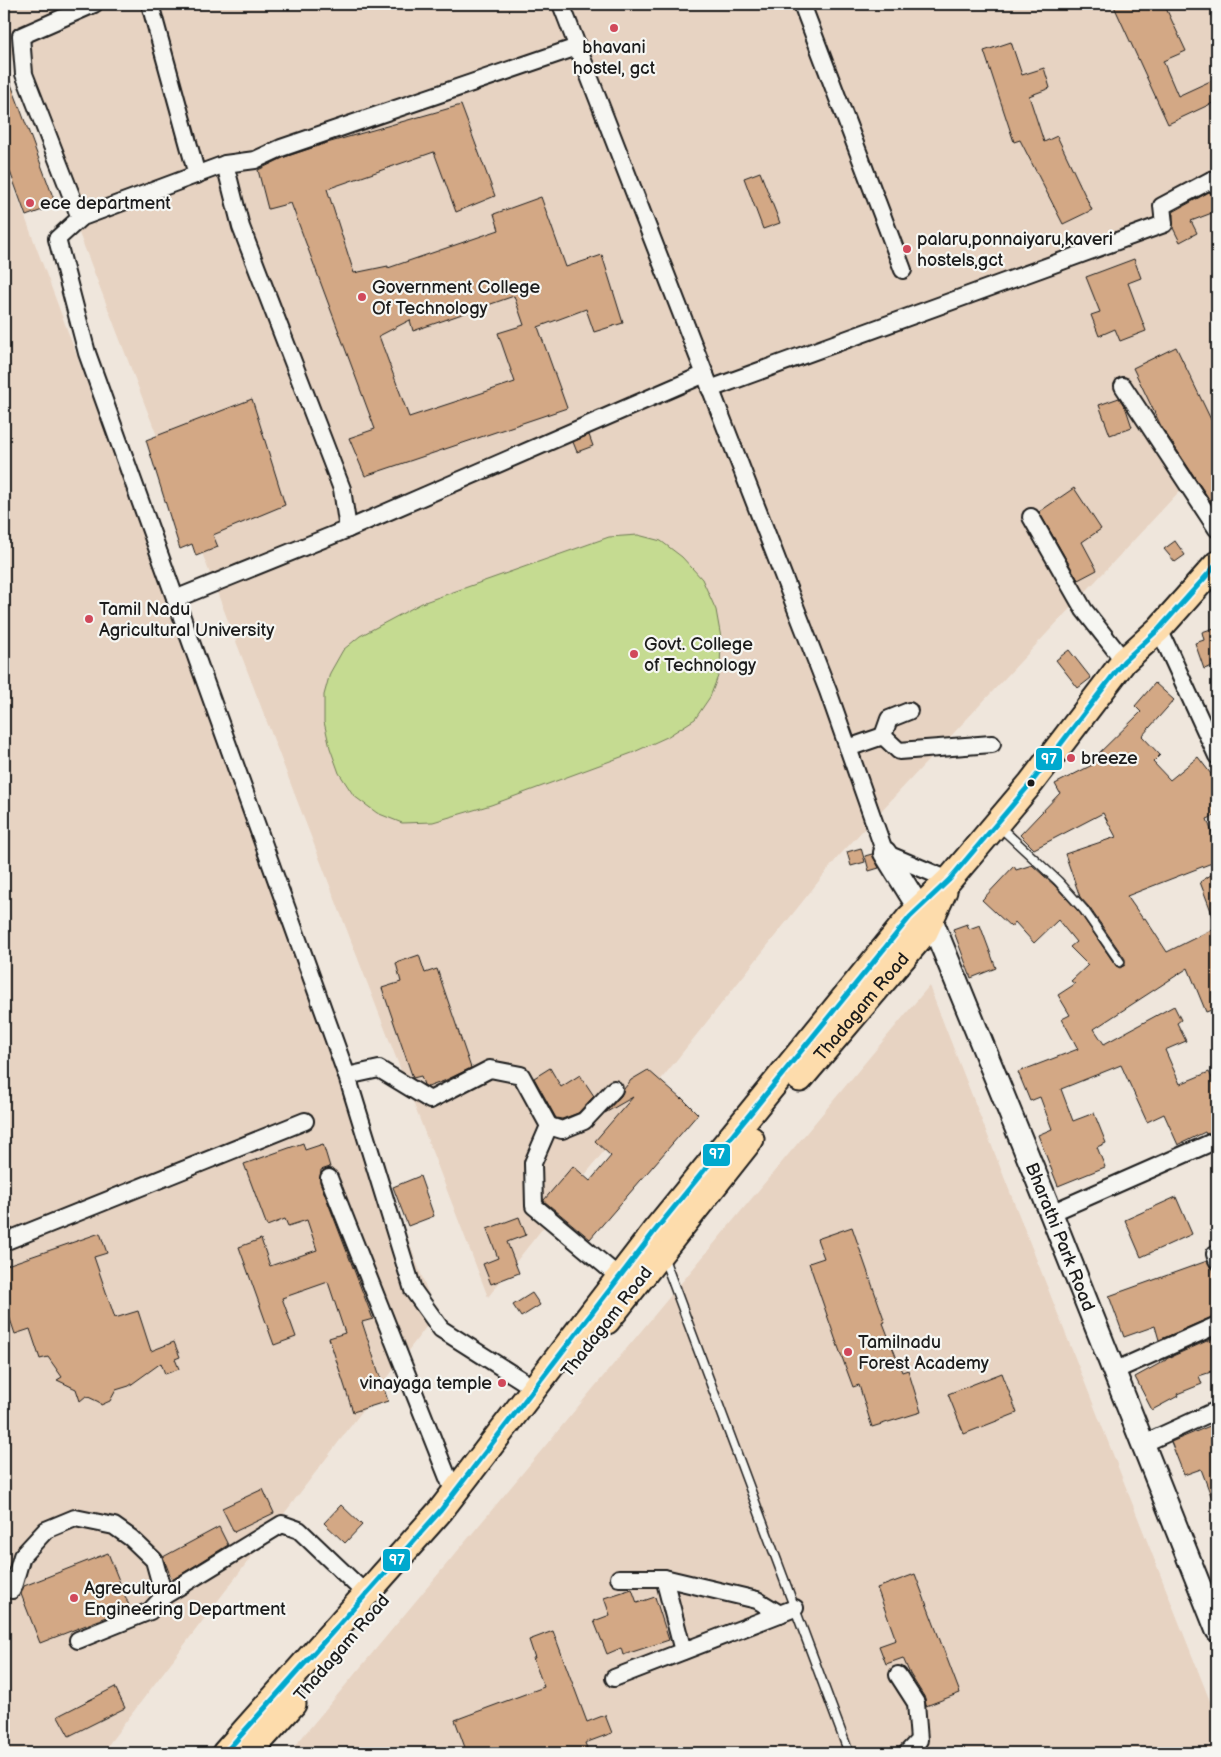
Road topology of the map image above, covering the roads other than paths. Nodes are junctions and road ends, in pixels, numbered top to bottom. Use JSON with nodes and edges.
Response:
{"nodes":[{"id":1,"x":94,"y":4,"type":"edge"},
{"id":2,"x":150,"y":4,"type":"edge"},
{"id":3,"x":802,"y":4,"type":"edge"},
{"id":4,"x":567,"y":6,"type":"edge"},
{"id":5,"x":577,"y":47,"type":"junction"},
{"id":6,"x":225,"y":164,"type":"junction"},
{"id":7,"x":198,"y":175,"type":"junction"},
{"id":8,"x":1217,"y":186,"type":"edge"},
{"id":9,"x":80,"y":218,"type":"junction"},
{"id":10,"x":903,"y":270,"type":"dead end"},
{"id":11,"x":708,"y":382,"type":"junction"},
{"id":12,"x":1122,"y":386,"type":"dead end"},
{"id":13,"x":1031,"y":517,"type":"dead end"},
{"id":14,"x":348,"y":529,"type":"junction"},
{"id":15,"x":1217,"y":529,"type":"edge"},
{"id":16,"x":1217,"y":564,"type":"edge"},
{"id":17,"x":175,"y":599,"type":"junction"},
{"id":18,"x":1159,"y":630,"type":"junction"},
{"id":19,"x":1124,"y":661,"type":"junction"},
{"id":20,"x":909,"y":711,"type":"dead end"},
{"id":21,"x":883,"y":736,"type":"junction"},
{"id":22,"x":992,"y":744,"type":"dead end"},
{"id":23,"x":848,"y":748,"type":"junction"},
{"id":24,"x":1217,"y":756,"type":"edge"},
{"id":25,"x":996,"y":824,"type":"junction"},
{"id":26,"x":885,"y":853,"type":"junction"},
{"id":27,"x":949,"y":880,"type":"junction"},
{"id":28,"x":925,"y":913,"type":"junction"},
{"id":29,"x":1120,"y":962,"type":"dead end"},
{"id":30,"x":347,"y":1076,"type":"junction"},
{"id":31,"x":614,"y":1089,"type":"dead end"},
{"id":32,"x":305,"y":1122,"type":"dead end"},
{"id":33,"x":549,"y":1126,"type":"junction"},
{"id":34,"x":1217,"y":1140,"type":"edge"},
{"id":35,"x":329,"y":1178,"type":"dead end"},
{"id":36,"x":1051,"y":1213,"type":"junction"},
{"id":37,"x":4,"y":1242,"type":"edge"},
{"id":38,"x":662,"y":1252,"type":"junction"},
{"id":39,"x":619,"y":1277,"type":"junction"},
{"id":40,"x":1217,"y":1325,"type":"edge"},
{"id":41,"x":1114,"y":1371,"type":"junction"},
{"id":42,"x":534,"y":1388,"type":"junction"},
{"id":43,"x":1217,"y":1410,"type":"edge"},
{"id":44,"x":1144,"y":1444,"type":"junction"},
{"id":45,"x":454,"y":1493,"type":"junction"},
{"id":46,"x":619,"y":1578,"type":"dead end"},
{"id":47,"x":664,"y":1578,"type":"junction"},
{"id":48,"x":12,"y":1590,"type":"dead end"},
{"id":49,"x":367,"y":1595,"type":"junction"},
{"id":50,"x":164,"y":1596,"type":"junction"},
{"id":51,"x":787,"y":1611,"type":"junction"},
{"id":52,"x":1217,"y":1630,"type":"edge"},
{"id":53,"x":78,"y":1640,"type":"dead end"},
{"id":54,"x":683,"y":1651,"type":"junction"},
{"id":55,"x":898,"y":1675,"type":"dead end"},
{"id":56,"x":614,"y":1678,"type":"dead end"},
{"id":57,"x":225,"y":1753,"type":"edge"},
{"id":58,"x":249,"y":1753,"type":"edge"},
{"id":59,"x":849,"y":1753,"type":"edge"},
{"id":60,"x":907,"y":1753,"type":"edge"}],
"edges":[{"from":1,"to":9,"type":"street"},
{"from":2,"to":7,"type":"street"},
{"from":3,"to":10,"type":"street"},
{"from":4,"to":5,"type":"street"},
{"from":5,"to":6,"type":"street"},
{"from":5,"to":11,"type":"street"},
{"from":6,"to":7,"type":"street"},
{"from":6,"to":14,"type":"street"},
{"from":7,"to":9,"type":"street"},
{"from":8,"to":11,"type":"street"},
{"from":9,"to":17,"type":"street"},
{"from":11,"to":14,"type":"street"},
{"from":11,"to":23,"type":"street"},
{"from":12,"to":15,"type":"street"},
{"from":13,"to":19,"type":"street"},
{"from":14,"to":17,"type":"street"},
{"from":16,"to":18,"type":"main road","name":"Thadagam Road"},
{"from":17,"to":30,"type":"street"},
{"from":18,"to":19,"type":"main road","name":"Thadagam Road"},
{"from":18,"to":24,"type":"street"},
{"from":19,"to":25,"type":"main road","name":"Thadagam Road"},
{"from":20,"to":21,"type":"street"},
{"from":21,"to":22,"type":"street"},
{"from":21,"to":23,"type":"street"},
{"from":23,"to":26,"type":"street"},
{"from":25,"to":27,"type":"main road","name":"Thadagam Road"},
{"from":25,"to":29,"type":"lane"},
{"from":26,"to":27,"type":"street"},
{"from":26,"to":28,"type":"main road","name":"Bharathi Park Road"},
{"from":27,"to":28,"type":"main road","name":"Thadagam Road"},
{"from":28,"to":36,"type":"main road","name":"Bharathi Park Road"},
{"from":28,"to":38,"type":"main road","name":"Thadagam Road"},
{"from":28,"to":39,"type":"main road","name":"Thadagam Road"},
{"from":30,"to":33,"type":"street"},
{"from":30,"to":42,"type":"street"},
{"from":31,"to":33,"type":"street"},
{"from":32,"to":37,"type":"street"},
{"from":33,"to":39,"type":"street"},
{"from":34,"to":36,"type":"street"},
{"from":35,"to":45,"type":"street"},
{"from":36,"to":41,"type":"main road","name":"Bharathi Park Road"},
{"from":38,"to":51,"type":"lane"},
{"from":38,"to":58,"type":"main road","name":"Thadagam Road"},
{"from":39,"to":42,"type":"main road","name":"Thadagam Road"},
{"from":40,"to":41,"type":"street"},
{"from":41,"to":44,"type":"main road","name":"Bharathi Park Road"},
{"from":42,"to":45,"type":"main road","name":"Thadagam Road"},
{"from":43,"to":44,"type":"street"},
{"from":44,"to":52,"type":"main road","name":"Bharathi Park Road"},
{"from":45,"to":49,"type":"main road","name":"Thadagam Road"},
{"from":46,"to":47,"type":"street"},
{"from":47,"to":51,"type":"street"},
{"from":47,"to":54,"type":"street"},
{"from":48,"to":50,"type":"street"},
{"from":49,"to":50,"type":"street"},
{"from":49,"to":57,"type":"main road","name":"Thadagam Road"},
{"from":50,"to":53,"type":"street"},
{"from":51,"to":54,"type":"street"},
{"from":51,"to":59,"type":"lane"},
{"from":54,"to":56,"type":"street"},
{"from":55,"to":60,"type":"street"}]}
